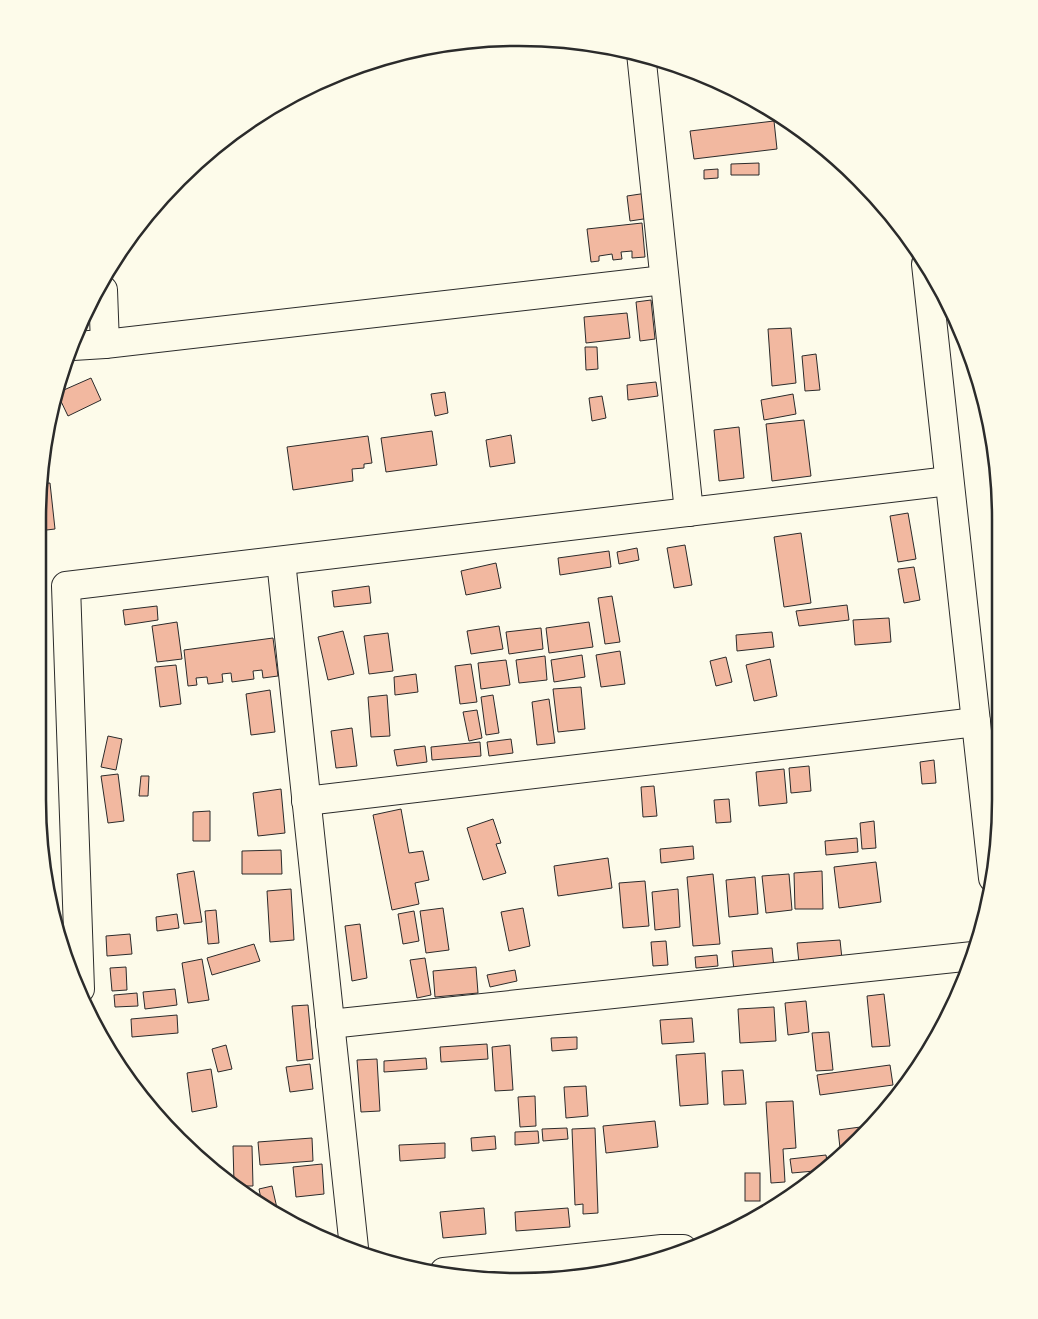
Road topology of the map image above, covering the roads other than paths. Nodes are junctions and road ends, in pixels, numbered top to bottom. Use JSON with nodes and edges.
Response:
{"nodes":[{"id":1,"x":642,"y":62,"type":"edge"},
{"id":2,"x":664,"y":280,"type":"junction"},
{"id":3,"x":928,"y":283,"type":"edge"},
{"id":4,"x":103,"y":295,"type":"edge"},
{"id":5,"x":105,"y":344,"type":"junction"},
{"id":6,"x":79,"y":346,"type":"edge"},
{"id":7,"x":949,"y":481,"type":"junction"},
{"id":8,"x":688,"y":512,"type":"junction"},
{"id":9,"x":281,"y":560,"type":"junction"},
{"id":10,"x":976,"y":722,"type":"junction"},
{"id":11,"x":306,"y":801,"type":"junction"},
{"id":12,"x":990,"y":846,"type":"edge"},
{"id":13,"x":965,"y":957,"type":"edge"},
{"id":14,"x":79,"y":974,"type":"edge"},
{"id":15,"x":330,"y":1024,"type":"junction"},
{"id":16,"x":353,"y":1243,"type":"edge"},
{"id":17,"x":668,"y":1249,"type":"edge"},
{"id":18,"x":465,"y":1270,"type":"edge"}],
"edges":[{"from":1,"to":2,"type":"street"},
{"from":2,"to":5,"type":"street"},
{"from":2,"to":8,"type":"street"},
{"from":3,"to":7,"type":"street"},
{"from":4,"to":5,"type":"street"},
{"from":5,"to":6,"type":"street"},
{"from":7,"to":8,"type":"street"},
{"from":7,"to":10,"type":"street"},
{"from":8,"to":9,"type":"street"},
{"from":9,"to":11,"type":"street"},
{"from":9,"to":14,"type":"street"},
{"from":10,"to":11,"type":"street"},
{"from":10,"to":12,"type":"street"},
{"from":11,"to":15,"type":"street"},
{"from":13,"to":15,"type":"street"},
{"from":15,"to":16,"type":"street"},
{"from":17,"to":18,"type":"street"}]}
